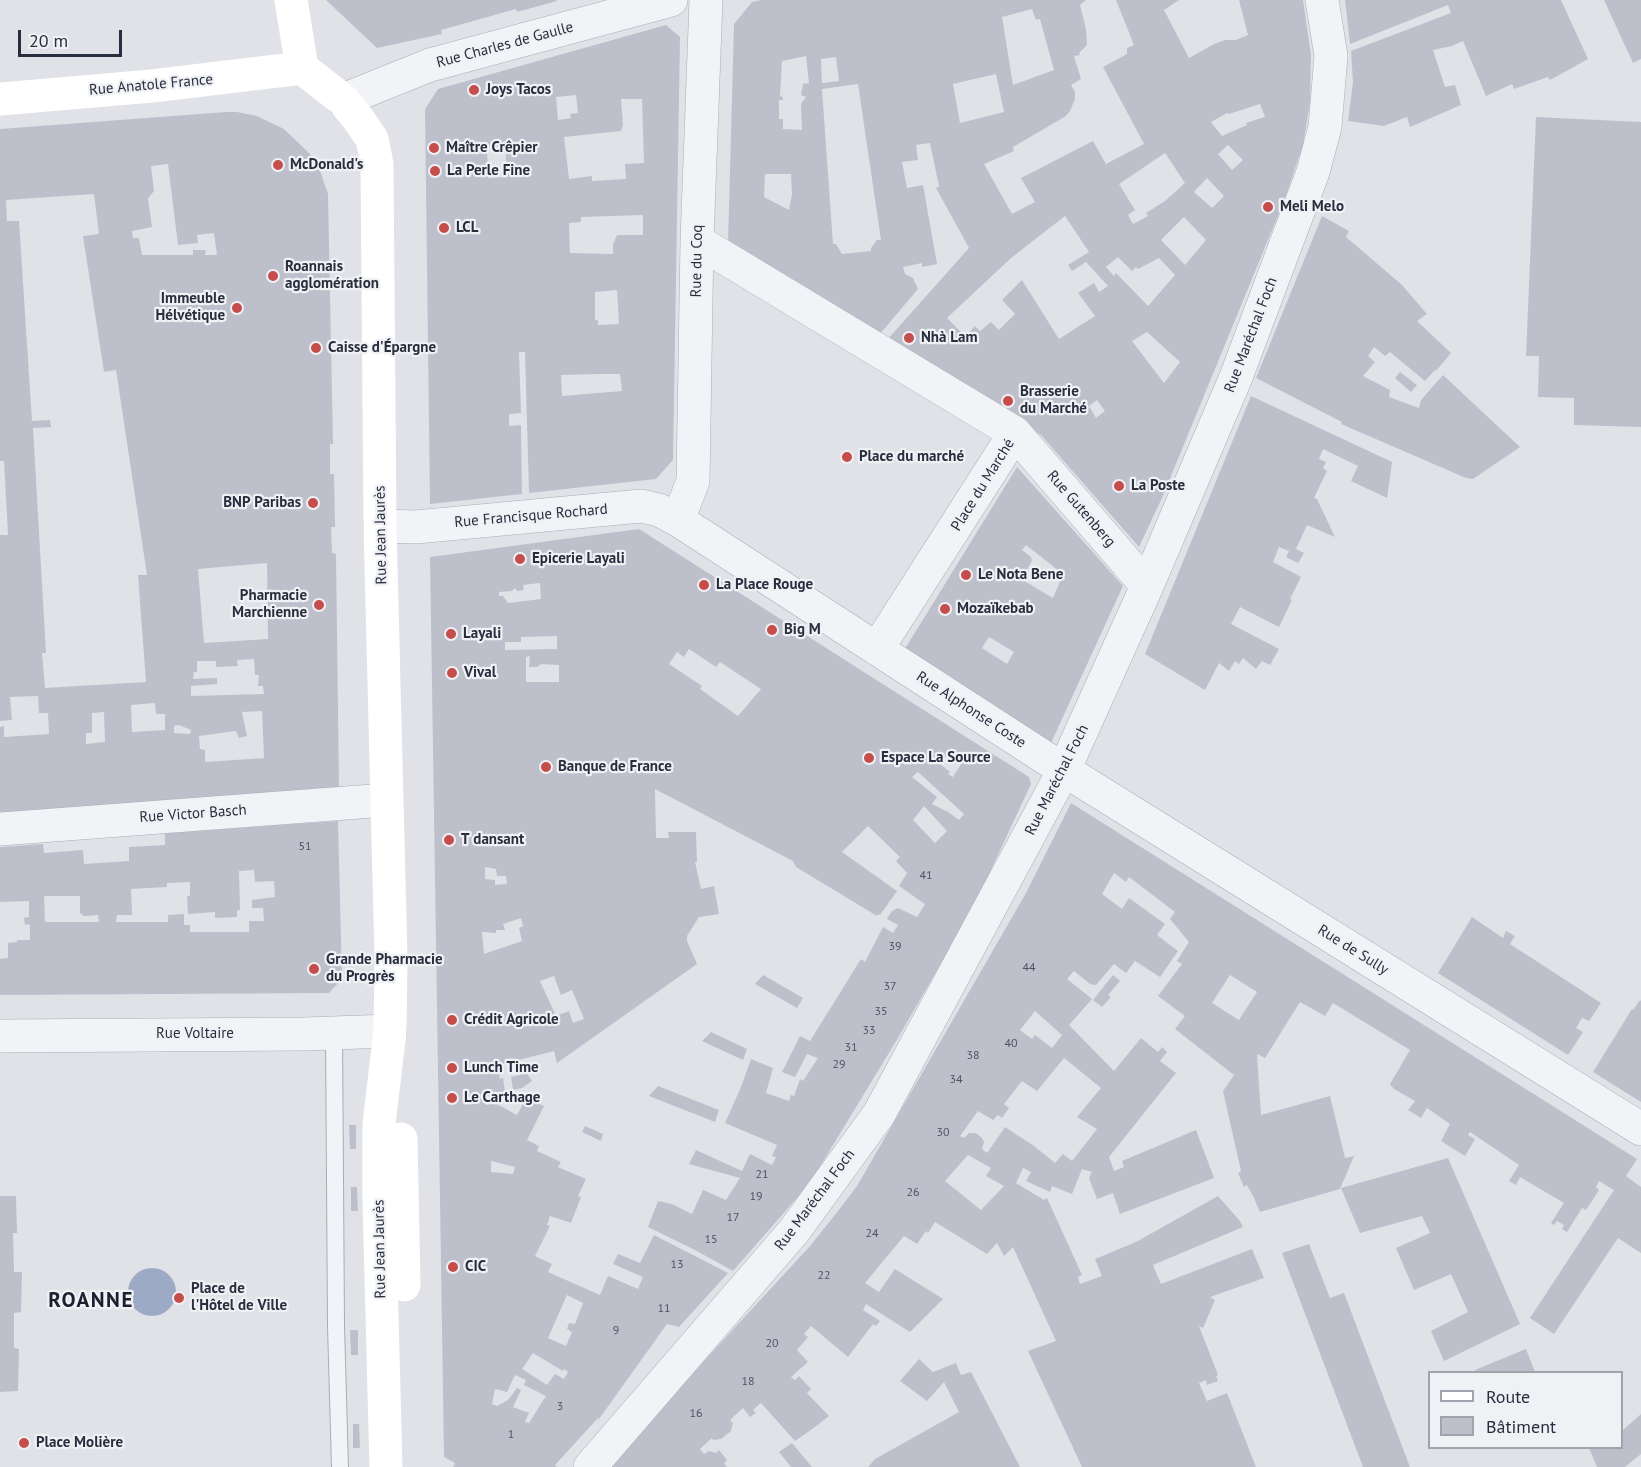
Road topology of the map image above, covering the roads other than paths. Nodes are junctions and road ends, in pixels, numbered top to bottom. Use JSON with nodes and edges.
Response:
{"nodes":[{"id":1,"x":291,"y":0,"type":"edge"},
{"id":2,"x":672,"y":0,"type":"edge"},
{"id":3,"x":706,"y":0,"type":"edge"},
{"id":4,"x":1322,"y":0,"type":"edge"},
{"id":5,"x":302,"y":69,"type":"junction"},
{"id":6,"x":0,"y":99,"type":"edge"},
{"id":7,"x":343,"y":100,"type":"junction"},
{"id":8,"x":697,"y":241,"type":"junction"},
{"id":9,"x":1015,"y":433,"type":"junction"},
{"id":10,"x":678,"y":520,"type":"junction"},
{"id":11,"x":380,"y":526,"type":"junction"},
{"id":12,"x":1147,"y":586,"type":"junction"},
{"id":13,"x":877,"y":649,"type":"junction"},
{"id":14,"x":1064,"y":770,"type":"junction"},
{"id":15,"x":386,"y":800,"type":"junction"},
{"id":16,"x":0,"y":829,"type":"edge"},
{"id":17,"x":390,"y":1031,"type":"junction"},
{"id":18,"x":334,"y":1033,"type":"junction"},
{"id":19,"x":0,"y":1036,"type":"edge"},
{"id":20,"x":1641,"y":1129,"type":"edge"},
{"id":21,"x":340,"y":1467,"type":"edge"},
{"id":22,"x":386,"y":1467,"type":"edge"},
{"id":23,"x":407,"y":1467,"type":"edge"},
{"id":24,"x":590,"y":1467,"type":"edge"}],
"edges":[{"from":1,"to":5,"type":"street"},
{"from":2,"to":7,"type":"street","name":"Rue Charles de Gaulle"},
{"from":3,"to":8,"type":"street","name":"Rue du Coq"},
{"from":4,"to":12,"type":"street","name":"Rue Maréchal Foch"},
{"from":5,"to":6,"type":"street","name":"Rue Anatole France"},
{"from":5,"to":7,"type":"street","name":"Rue Jean Jaurès"},
{"from":7,"to":11,"type":"street","name":"Rue Jean Jaurès"},
{"from":8,"to":9,"type":"street","name":"Place du Marché"},
{"from":8,"to":10,"type":"street","name":"Rue du Coq"},
{"from":9,"to":12,"type":"street","name":"Rue Gutenberg"},
{"from":9,"to":13,"type":"street","name":"Place du Marché"},
{"from":10,"to":11,"type":"street","name":"Rue Francisque Rochard"},
{"from":10,"to":13,"type":"street"},
{"from":11,"to":15,"type":"street","name":"Rue Jean Jaurès"},
{"from":12,"to":14,"type":"street","name":"Rue Maréchal Foch"},
{"from":13,"to":14,"type":"street","name":"Rue Alphonse Coste"},
{"from":14,"to":20,"type":"street","name":"Rue de Sully"},
{"from":14,"to":24,"type":"street","name":"Rue Maréchal Foch"},
{"from":15,"to":16,"type":"street","name":"Rue Victor Basch"},
{"from":15,"to":17,"type":"street","name":"Rue Jean Jaurès"},
{"from":17,"to":18,"type":"street","name":"Rue Voltaire"},
{"from":17,"to":22,"type":"street","name":"Rue Jean Jaurès"},
{"from":17,"to":23,"type":"street","name":"Rue Jean Jaurès"},
{"from":18,"to":19,"type":"street","name":"Rue Voltaire"},
{"from":18,"to":21,"type":"lane"}]}
